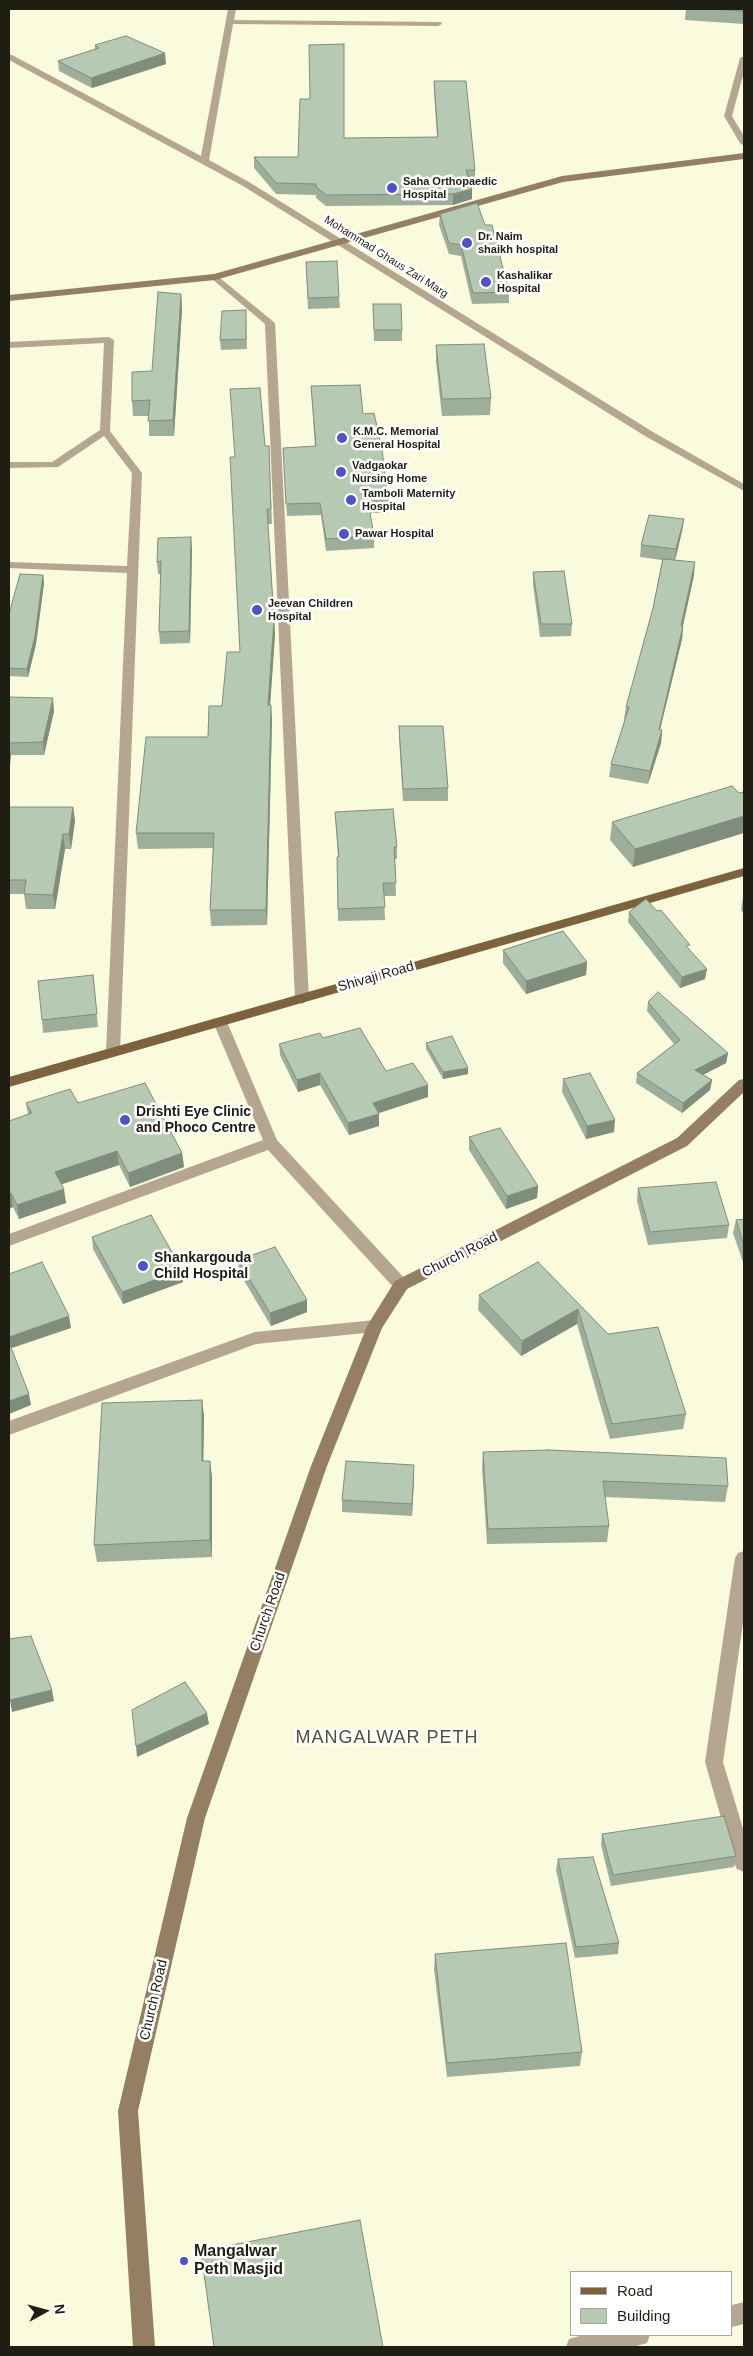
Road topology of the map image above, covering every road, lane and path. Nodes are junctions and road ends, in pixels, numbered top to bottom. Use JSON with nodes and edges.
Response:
{"nodes":[{"id":1,"x":232,"y":9,"type":"edge"},
{"id":2,"x":230,"y":22,"type":"junction"},
{"id":3,"x":438,"y":24,"type":"dead end"},
{"id":4,"x":9,"y":57,"type":"edge"},
{"id":5,"x":744,"y":58,"type":"edge"},
{"id":6,"x":744,"y":143,"type":"edge"},
{"id":7,"x":744,"y":156,"type":"edge"},
{"id":8,"x":204,"y":162,"type":"junction"},
{"id":9,"x":339,"y":242,"type":"junction"},
{"id":10,"x":215,"y":277,"type":"junction"},
{"id":11,"x":9,"y":298,"type":"edge"},
{"id":12,"x":9,"y":345,"type":"edge"},
{"id":13,"x":104,"y":431,"type":"junction"},
{"id":14,"x":9,"y":465,"type":"edge"},
{"id":15,"x":744,"y":488,"type":"edge"},
{"id":16,"x":9,"y":565,"type":"edge"},
{"id":17,"x":134,"y":570,"type":"junction"},
{"id":18,"x":744,"y":872,"type":"edge"},
{"id":19,"x":302,"y":998,"type":"junction"},
{"id":20,"x":220,"y":1022,"type":"junction"},
{"id":21,"x":113,"y":1052,"type":"junction"},
{"id":22,"x":9,"y":1082,"type":"edge"},
{"id":23,"x":744,"y":1084,"type":"edge"},
{"id":24,"x":271,"y":1143,"type":"junction"},
{"id":25,"x":9,"y":1240,"type":"edge"},
{"id":26,"x":401,"y":1285,"type":"junction"},
{"id":27,"x":375,"y":1326,"type":"junction"},
{"id":28,"x":9,"y":1428,"type":"edge"},
{"id":29,"x":744,"y":1558,"type":"edge"},
{"id":30,"x":744,"y":1863,"type":"edge"},
{"id":31,"x":634,"y":2336,"type":"edge"},
{"id":32,"x":144,"y":2347,"type":"edge"},
{"id":33,"x":577,"y":2347,"type":"edge"}],
"edges":[{"from":1,"to":2,"type":"street"},
{"from":2,"to":3,"type":"street"},
{"from":2,"to":8,"type":"street"},
{"from":4,"to":8,"type":"street","name":"Mohammad Ghaus Zari Marg"},
{"from":5,"to":6,"type":"street"},
{"from":7,"to":9,"type":"main road"},
{"from":8,"to":9,"type":"street","name":"Mohammad Ghaus Zari Marg"},
{"from":9,"to":10,"type":"main road"},
{"from":9,"to":15,"type":"street","name":"Mohammad Ghaus Zari Marg"},
{"from":10,"to":11,"type":"main road"},
{"from":10,"to":19,"type":"street"},
{"from":12,"to":13,"type":"street"},
{"from":13,"to":14,"type":"street"},
{"from":13,"to":17,"type":"street"},
{"from":16,"to":17,"type":"street"},
{"from":17,"to":21,"type":"street"},
{"from":18,"to":19,"type":"main road","name":"Shivaji Road"},
{"from":19,"to":20,"type":"main road","name":"Shivaji Road"},
{"from":20,"to":21,"type":"main road","name":"Shivaji Road"},
{"from":20,"to":24,"type":"street"},
{"from":21,"to":22,"type":"main road","name":"Shivaji Road"},
{"from":23,"to":26,"type":"main road","name":"Church Road"},
{"from":24,"to":25,"type":"street"},
{"from":24,"to":26,"type":"street"},
{"from":26,"to":27,"type":"main road","name":"Church Road"},
{"from":27,"to":28,"type":"street"},
{"from":27,"to":32,"type":"main road","name":"Church Road"},
{"from":29,"to":30,"type":"street"},
{"from":31,"to":33,"type":"street"}]}
